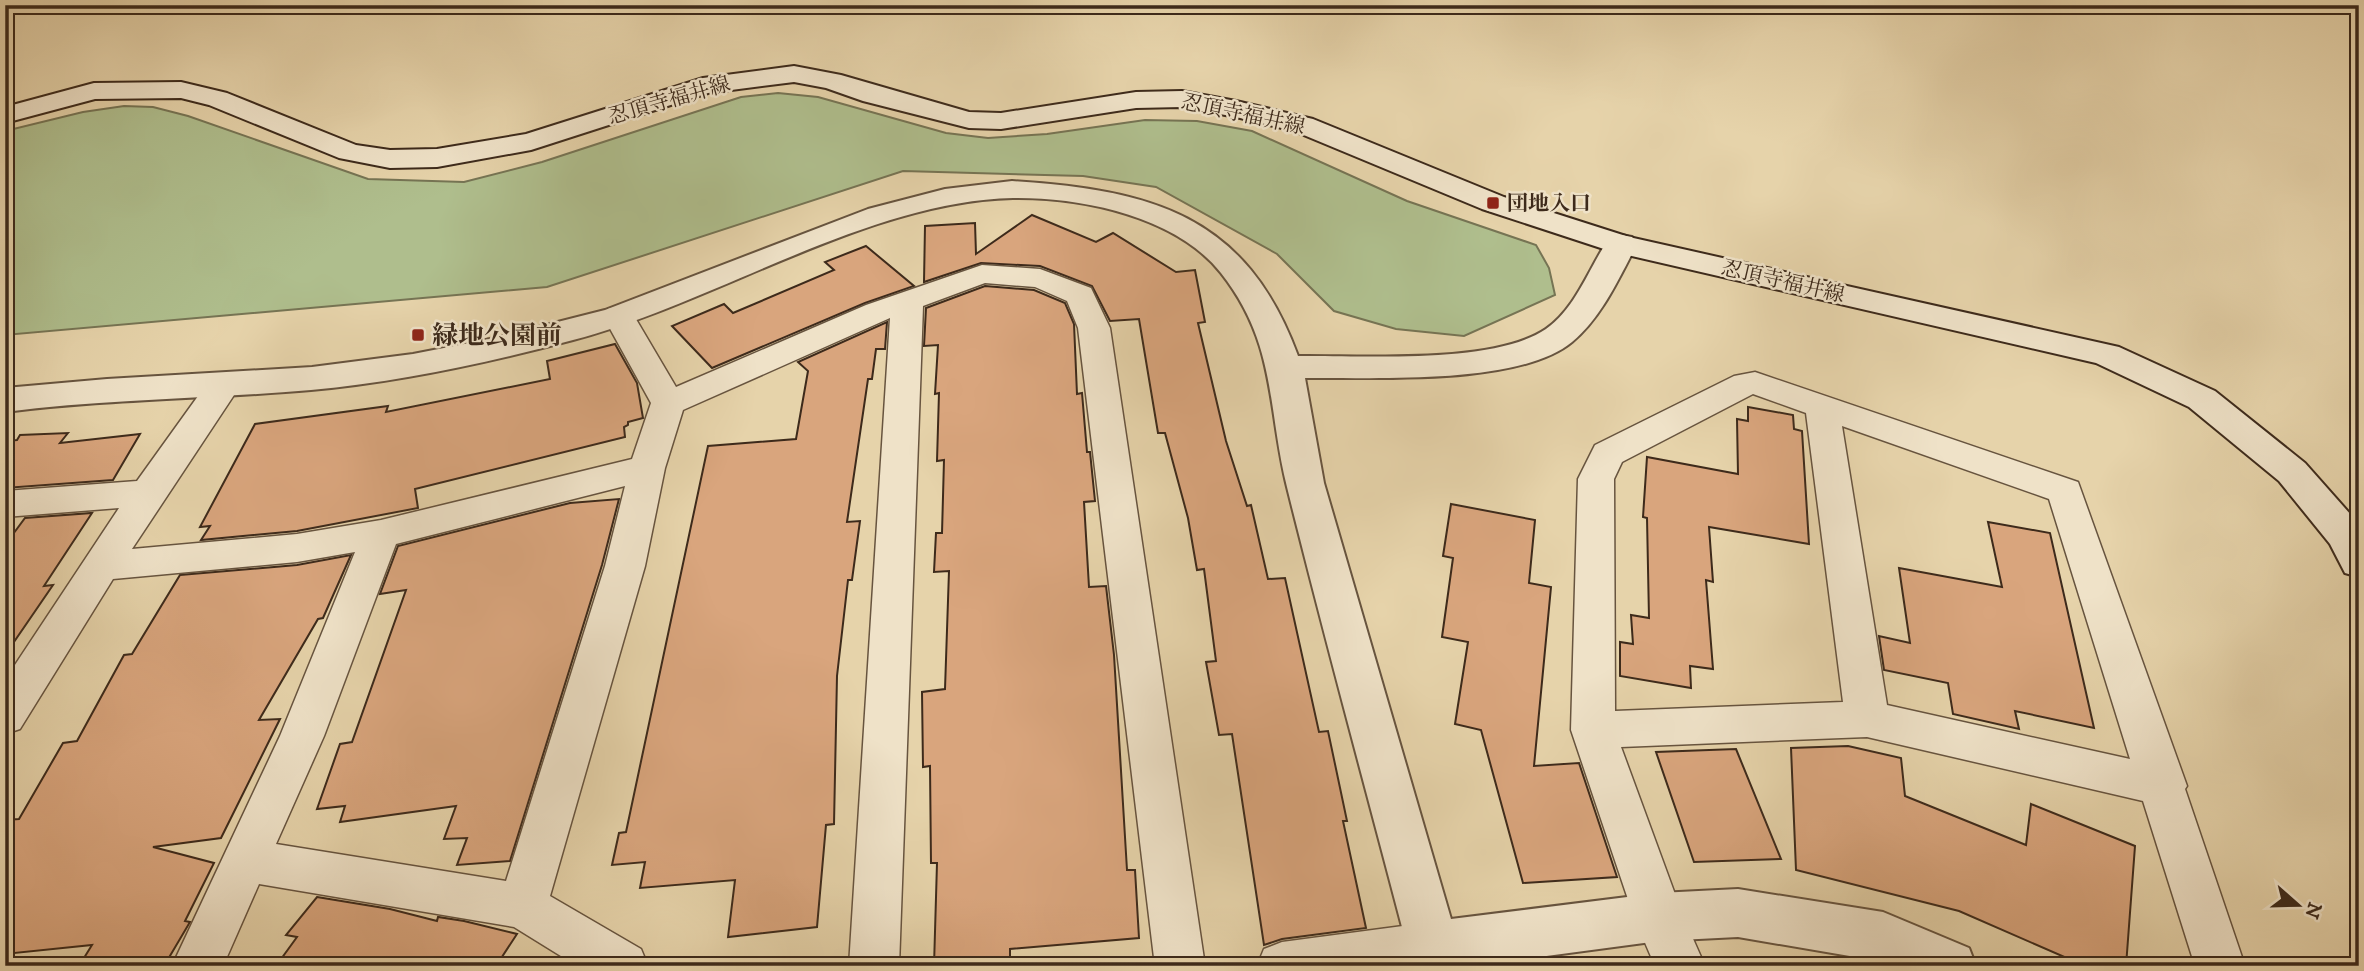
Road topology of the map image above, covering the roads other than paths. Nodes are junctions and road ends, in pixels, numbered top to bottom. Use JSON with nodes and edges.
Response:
{"nodes":[{"id":1,"x":5,"y":115,"type":"edge"},
{"id":2,"x":1621,"y":244,"type":"junction"},
{"id":3,"x":907,"y":301,"type":"junction"},
{"id":4,"x":619,"y":316,"type":"junction"},
{"id":5,"x":1285,"y":367,"type":"junction"},
{"id":6,"x":223,"y":386,"type":"junction"},
{"id":7,"x":5,"y":400,"type":"edge"},
{"id":8,"x":668,"y":403,"type":"junction"},
{"id":9,"x":1822,"y":405,"type":"junction"},
{"id":10,"x":647,"y":468,"type":"junction"},
{"id":11,"x":148,"y":493,"type":"junction"},
{"id":12,"x":5,"y":504,"type":"edge"},
{"id":13,"x":381,"y":534,"type":"junction"},
{"id":14,"x":2359,"y":562,"type":"edge"},
{"id":15,"x":103,"y":566,"type":"junction"},
{"id":16,"x":5,"y":716,"type":"edge"},
{"id":17,"x":1867,"y":719,"type":"junction"},
{"id":18,"x":1593,"y":730,"type":"junction"},
{"id":19,"x":2164,"y":786,"type":"junction"},
{"id":20,"x":248,"y":861,"type":"junction"},
{"id":21,"x":523,"y":906,"type":"junction"},
{"id":22,"x":1659,"y":917,"type":"junction"},
{"id":23,"x":1436,"y":956,"type":"edge"},
{"id":24,"x":197,"y":966,"type":"edge"},
{"id":25,"x":622,"y":966,"type":"edge"},
{"id":26,"x":874,"y":966,"type":"edge"},
{"id":27,"x":1180,"y":966,"type":"edge"},
{"id":28,"x":1282,"y":966,"type":"edge"},
{"id":29,"x":1680,"y":966,"type":"edge"},
{"id":30,"x":1950,"y":966,"type":"edge"},
{"id":31,"x":2220,"y":966,"type":"edge"}],
"edges":[{"from":1,"to":2,"type":"main road","name":"忍頂寺福井線"},
{"from":2,"to":5,"type":"main road"},
{"from":2,"to":14,"type":"main road","name":"忍頂寺福井線"},
{"from":3,"to":8,"type":"street"},
{"from":3,"to":26,"type":"street"},
{"from":3,"to":27,"type":"street"},
{"from":4,"to":5,"type":"main road"},
{"from":4,"to":6,"type":"main road"},
{"from":4,"to":8,"type":"street"},
{"from":5,"to":23,"type":"main road"},
{"from":6,"to":7,"type":"main road"},
{"from":6,"to":11,"type":"street"},
{"from":8,"to":10,"type":"street"},
{"from":9,"to":17,"type":"street"},
{"from":9,"to":18,"type":"street"},
{"from":9,"to":19,"type":"street"},
{"from":10,"to":13,"type":"street"},
{"from":10,"to":21,"type":"street"},
{"from":11,"to":12,"type":"street"},
{"from":11,"to":15,"type":"street"},
{"from":13,"to":15,"type":"street"},
{"from":13,"to":20,"type":"street"},
{"from":15,"to":16,"type":"street"},
{"from":17,"to":18,"type":"street"},
{"from":17,"to":19,"type":"street"},
{"from":18,"to":22,"type":"street"},
{"from":19,"to":31,"type":"street"},
{"from":20,"to":21,"type":"street"},
{"from":20,"to":24,"type":"street"},
{"from":21,"to":25,"type":"street"},
{"from":22,"to":23,"type":"main road"},
{"from":22,"to":29,"type":"street"},
{"from":22,"to":30,"type":"main road"},
{"from":23,"to":28,"type":"street"}]}
